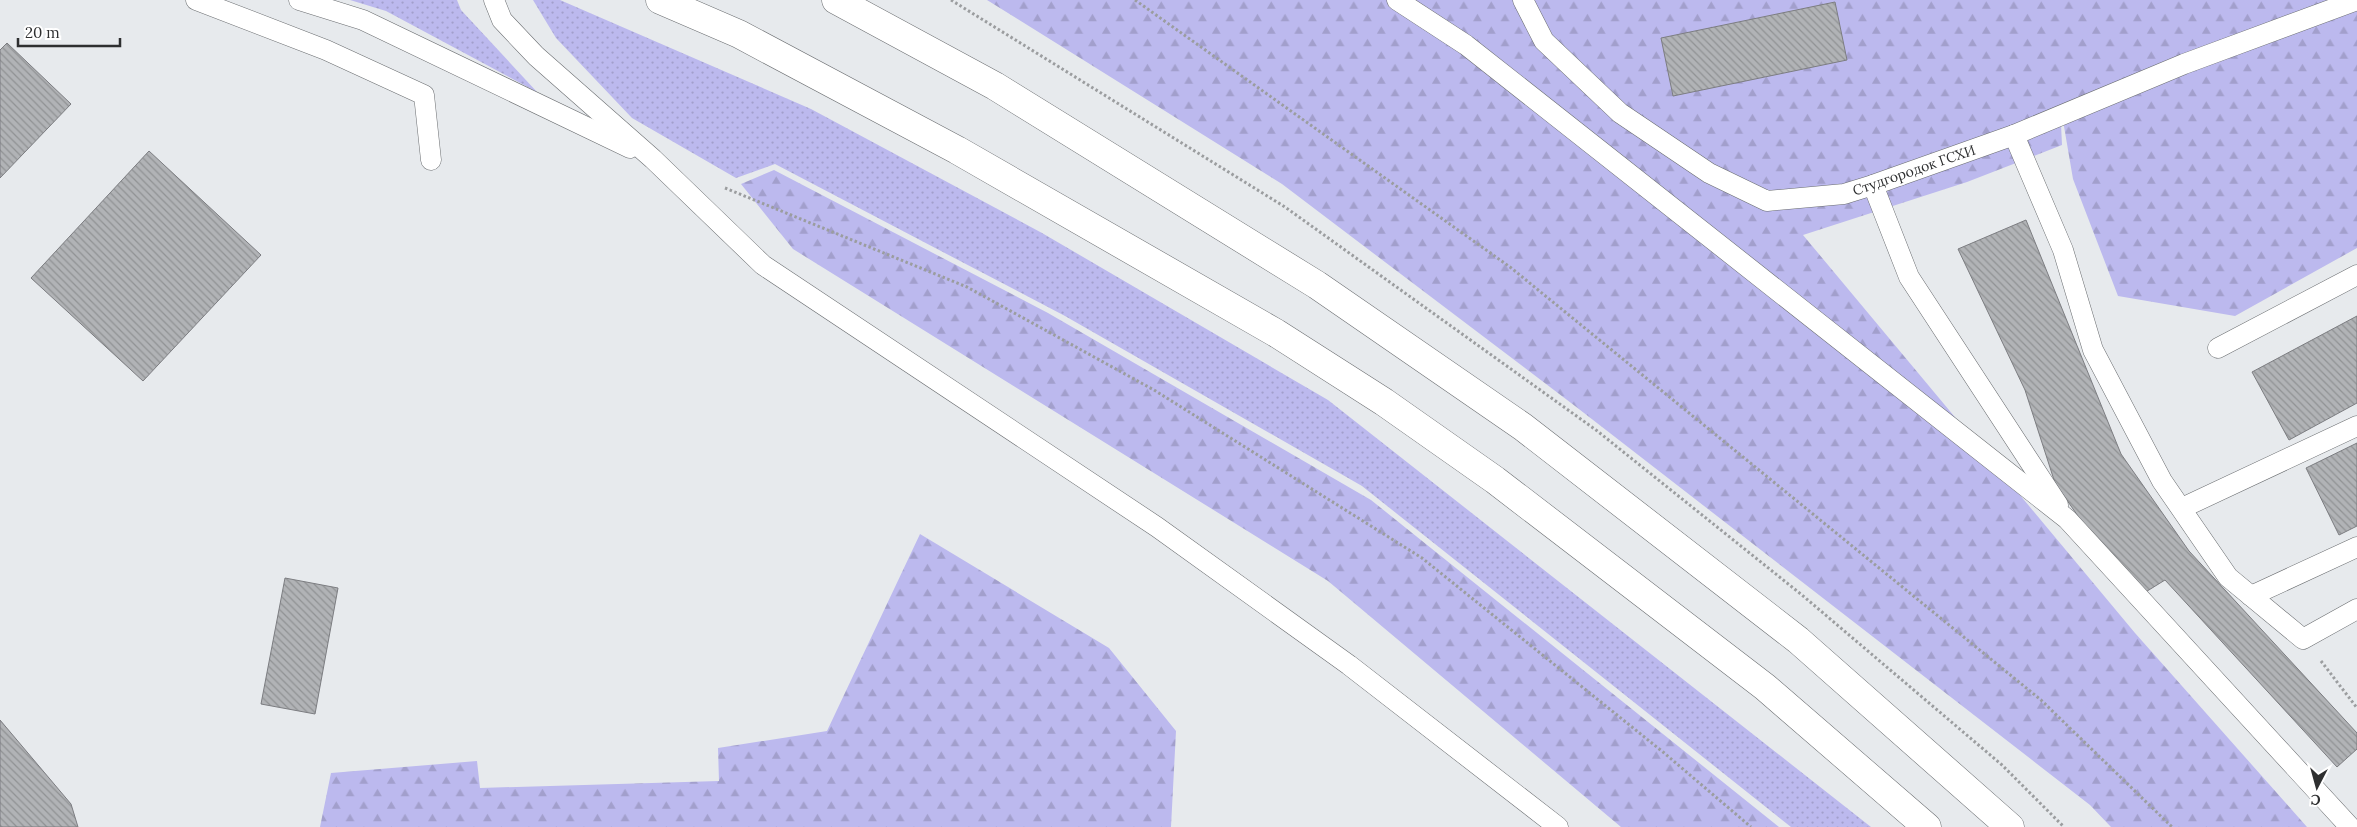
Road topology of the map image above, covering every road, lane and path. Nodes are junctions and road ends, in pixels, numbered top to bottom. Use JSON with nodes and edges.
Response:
{"nodes":[{"id":1,"x":196,"y":0,"type":"edge"},
{"id":2,"x":299,"y":0,"type":"edge"},
{"id":3,"x":494,"y":0,"type":"edge"},
{"id":4,"x":660,"y":0,"type":"edge"},
{"id":5,"x":836,"y":0,"type":"edge"},
{"id":6,"x":1135,"y":0,"type":"edge"},
{"id":7,"x":1397,"y":0,"type":"edge"},
{"id":8,"x":1523,"y":0,"type":"edge"},
{"id":9,"x":2357,"y":0,"type":"edge"},
{"id":10,"x":2014,"y":135,"type":"junction"},
{"id":11,"x":653,"y":159,"type":"junction"},
{"id":12,"x":431,"y":160,"type":"dead end"},
{"id":13,"x":718,"y":185,"type":"dead end"},
{"id":14,"x":1873,"y":186,"type":"junction"},
{"id":15,"x":2357,"y":275,"type":"edge"},
{"id":16,"x":2218,"y":348,"type":"dead end"},
{"id":17,"x":2357,"y":426,"type":"edge"},
{"id":18,"x":2182,"y":508,"type":"junction"},
{"id":19,"x":2067,"y":519,"type":"junction"},
{"id":20,"x":2357,"y":547,"type":"edge"},
{"id":21,"x":2251,"y":596,"type":"junction"},
{"id":22,"x":2357,"y":609,"type":"edge"},
{"id":23,"x":2303,"y":639,"type":"junction"},
{"id":24,"x":2357,"y":708,"type":"edge"},
{"id":25,"x":1558,"y":827,"type":"edge"},
{"id":26,"x":1751,"y":827,"type":"edge"},
{"id":27,"x":1927,"y":827,"type":"edge"},
{"id":28,"x":2010,"y":827,"type":"edge"},
{"id":29,"x":2172,"y":827,"type":"edge"},
{"id":30,"x":2350,"y":827,"type":"edge"}],
"edges":[{"from":1,"to":12,"type":"lane"},
{"from":2,"to":11,"type":"lane"},
{"from":3,"to":11,"type":"lane"},
{"from":4,"to":27,"type":"main road"},
{"from":5,"to":28,"type":"main road"},
{"from":6,"to":29,"type":"path"},
{"from":7,"to":19,"type":"lane"},
{"from":8,"to":14,"type":"lane","name":"Студгородок ГСХИ"},
{"from":9,"to":10,"type":"lane","name":"Студгородок ГСХИ"},
{"from":10,"to":14,"type":"lane","name":"Студгородок ГСХИ"},
{"from":10,"to":18,"type":"lane"},
{"from":11,"to":25,"type":"lane"},
{"from":13,"to":26,"type":"path"},
{"from":14,"to":19,"type":"lane"},
{"from":15,"to":16,"type":"lane"},
{"from":17,"to":18,"type":"lane"},
{"from":18,"to":21,"type":"lane"},
{"from":19,"to":30,"type":"lane"},
{"from":20,"to":21,"type":"lane"},
{"from":21,"to":23,"type":"lane"},
{"from":22,"to":23,"type":"lane"},
{"from":23,"to":24,"type":"path"}]}
